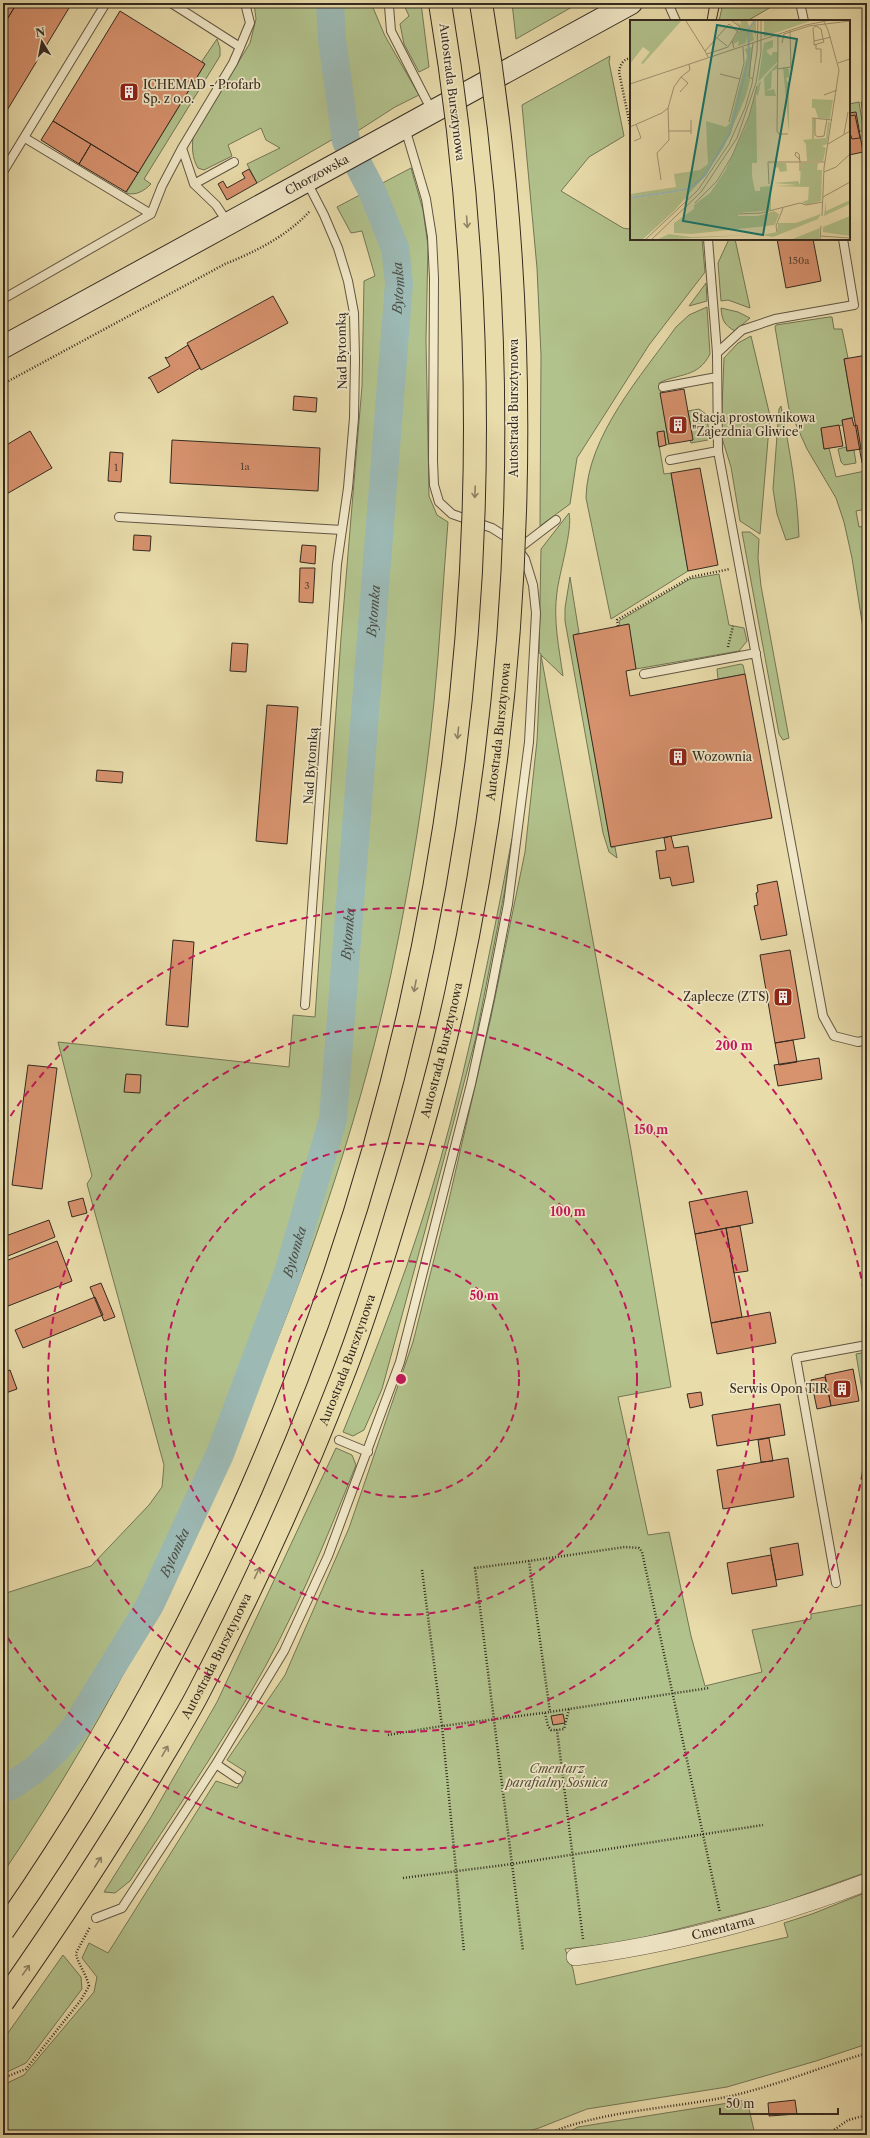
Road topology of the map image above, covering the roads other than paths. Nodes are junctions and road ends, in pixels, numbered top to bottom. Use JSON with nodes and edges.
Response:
{"nodes":[{"id":1,"x":106,"y":3,"type":"edge"},
{"id":2,"x":171,"y":3,"type":"edge"},
{"id":3,"x":245,"y":3,"type":"edge"},
{"id":4,"x":440,"y":3,"type":"edge"},
{"id":5,"x":481,"y":3,"type":"edge"},
{"id":6,"x":631,"y":3,"type":"edge"},
{"id":7,"x":668,"y":3,"type":"edge"},
{"id":8,"x":800,"y":3,"type":"edge"},
{"id":9,"x":389,"y":6,"type":"dead end"},
{"id":10,"x":676,"y":20,"type":"edge"},
{"id":11,"x":804,"y":20,"type":"edge"},
{"id":12,"x":240,"y":47,"type":"junction"},
{"id":13,"x":432,"y":112,"type":"junction"},
{"id":14,"x":399,"y":130,"type":"junction"},
{"id":15,"x":25,"y":138,"type":"junction"},
{"id":16,"x":182,"y":148,"type":"junction"},
{"id":17,"x":234,"y":162,"type":"dead end"},
{"id":18,"x":3,"y":172,"type":"edge"},
{"id":19,"x":314,"y":177,"type":"junction"},
{"id":20,"x":194,"y":184,"type":"junction"},
{"id":21,"x":151,"y":214,"type":"junction"},
{"id":22,"x":228,"y":224,"type":"junction"},
{"id":23,"x":708,"y":240,"type":"edge"},
{"id":24,"x":843,"y":240,"type":"edge"},
{"id":25,"x":3,"y":299,"type":"edge"},
{"id":26,"x":3,"y":347,"type":"edge"},
{"id":27,"x":717,"y":353,"type":"junction"},
{"id":28,"x":717,"y":377,"type":"junction"},
{"id":29,"x":663,"y":387,"type":"dead end"},
{"id":30,"x":718,"y":451,"type":"junction"},
{"id":31,"x":670,"y":460,"type":"dead end"},
{"id":32,"x":118,"y":517,"type":"dead end"},
{"id":33,"x":556,"y":520,"type":"dead end"},
{"id":34,"x":342,"y":530,"type":"junction"},
{"id":35,"x":518,"y":550,"type":"junction"},
{"id":36,"x":756,"y":653,"type":"junction"},
{"id":37,"x":644,"y":674,"type":"dead end"},
{"id":38,"x":305,"y":1005,"type":"dead end"},
{"id":39,"x":867,"y":1040,"type":"edge"},
{"id":40,"x":867,"y":1345,"type":"edge"},
{"id":41,"x":339,"y":1440,"type":"dead end"},
{"id":42,"x":368,"y":1452,"type":"junction"},
{"id":43,"x":836,"y":1583,"type":"dead end"},
{"id":44,"x":216,"y":1764,"type":"junction"},
{"id":45,"x":238,"y":1779,"type":"dead end"},
{"id":46,"x":867,"y":1882,"type":"edge"},
{"id":47,"x":96,"y":1918,"type":"road end"},
{"id":48,"x":3,"y":1931,"type":"edge"},
{"id":49,"x":580,"y":1956,"type":"road end"},
{"id":50,"x":3,"y":2002,"type":"edge"}],
"edges":[{"from":1,"to":15,"type":"lane"},
{"from":2,"to":12,"type":"lane"},
{"from":3,"to":12,"type":"lane"},
{"from":4,"to":48,"type":"highway","name":"Autostrada Bursztynowa","one_way":true,"bridge":true},
{"from":50,"to":5,"type":"highway","name":"Autostrada Bursztynowa","one_way":true,"bridge":true},
{"from":6,"to":13,"type":"main road","name":"Chorzowska"},
{"from":7,"to":10,"type":"lane"},
{"from":8,"to":11,"type":"lane"},
{"from":9,"to":13,"type":"lane"},
{"from":12,"to":16,"type":"lane"},
{"from":13,"to":14,"type":"main road","name":"Chorzowska"},
{"from":14,"to":19,"type":"main road","name":"Chorzowska"},
{"from":14,"to":35,"type":"lane"},
{"from":15,"to":18,"type":"lane"},
{"from":15,"to":21,"type":"lane"},
{"from":16,"to":20,"type":"lane"},
{"from":16,"to":21,"type":"lane"},
{"from":17,"to":20,"type":"lane"},
{"from":19,"to":22,"type":"main road","name":"Chorzowska"},
{"from":19,"to":34,"type":"lane","name":"Nad Bytomką"},
{"from":20,"to":22,"type":"lane"},
{"from":21,"to":25,"type":"lane"},
{"from":22,"to":26,"type":"main road","name":"Chorzowska"},
{"from":23,"to":27,"type":"lane"},
{"from":24,"to":27,"type":"lane"},
{"from":27,"to":28,"type":"lane"},
{"from":28,"to":29,"type":"lane"},
{"from":28,"to":30,"type":"lane"},
{"from":30,"to":31,"type":"lane"},
{"from":30,"to":36,"type":"lane"},
{"from":32,"to":34,"type":"lane"},
{"from":33,"to":35,"type":"lane"},
{"from":34,"to":38,"type":"lane","name":"Nad Bytomką"},
{"from":35,"to":42,"type":"lane"},
{"from":36,"to":37,"type":"lane"},
{"from":36,"to":39,"type":"lane"},
{"from":40,"to":43,"type":"lane"},
{"from":41,"to":42,"type":"lane"},
{"from":42,"to":44,"type":"lane"},
{"from":44,"to":45,"type":"lane"},
{"from":44,"to":47,"type":"lane"},
{"from":46,"to":49,"type":"street","name":"Cmentarna"}]}
